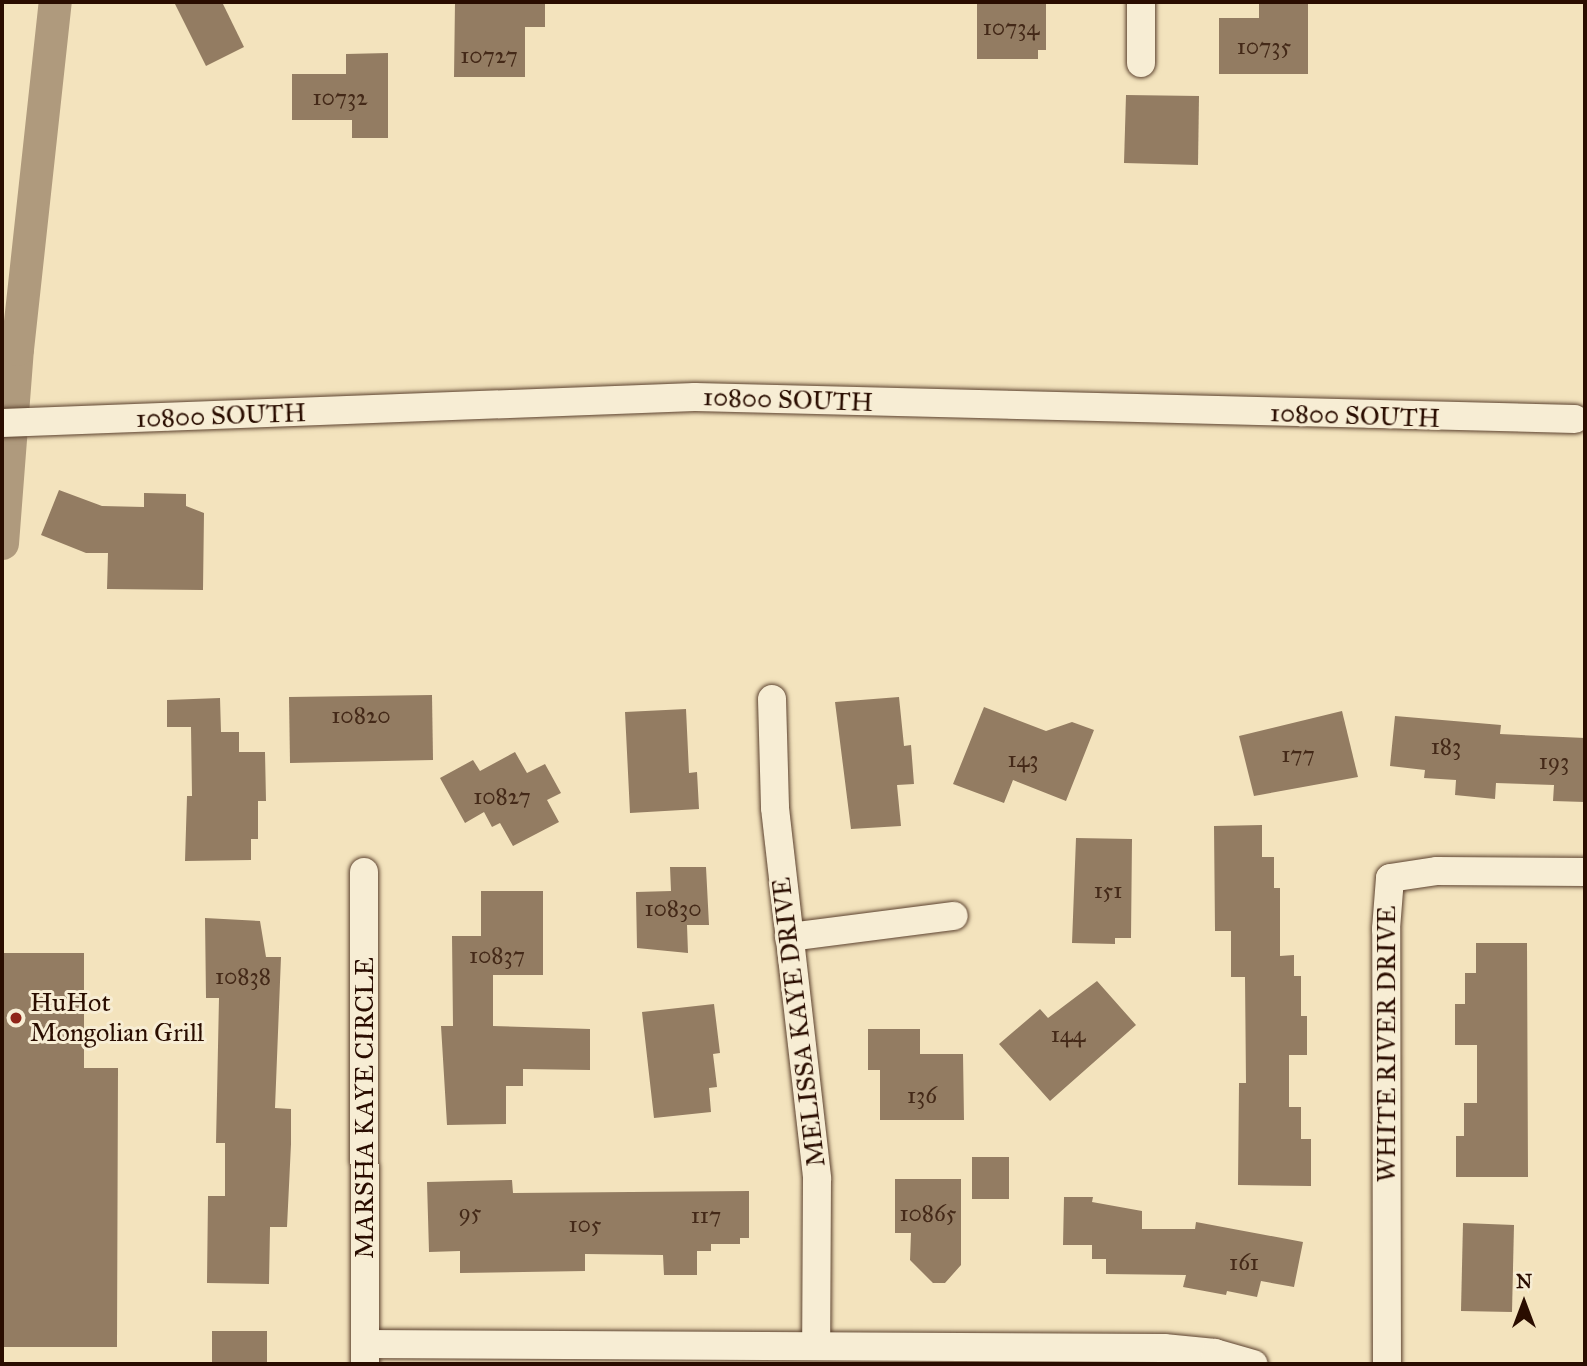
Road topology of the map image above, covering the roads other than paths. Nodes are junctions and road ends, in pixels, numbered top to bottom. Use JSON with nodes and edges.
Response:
{"nodes":[{"id":1,"x":1141,"y":2,"type":"edge"},
{"id":2,"x":1141,"y":63,"type":"dead end"},
{"id":3,"x":1574,"y":419,"type":"dead end"},
{"id":4,"x":2,"y":423,"type":"edge"},
{"id":5,"x":772,"y":699,"type":"dead end"},
{"id":6,"x":364,"y":872,"type":"dead end"},
{"id":7,"x":1585,"y":872,"type":"edge"},
{"id":8,"x":954,"y":916,"type":"dead end"},
{"id":9,"x":789,"y":937,"type":"junction"},
{"id":10,"x":816,"y":1346,"type":"junction"},
{"id":11,"x":365,"y":1354,"type":"edge"},
{"id":12,"x":1253,"y":1364,"type":"edge"},
{"id":13,"x":1387,"y":1364,"type":"edge"}],
"edges":[{"from":1,"to":2,"type":"street"},
{"from":3,"to":4,"type":"street","name":"10800 SOUTH"},
{"from":5,"to":9,"type":"street","name":"MELISSA KAYE DRIVE"},
{"from":6,"to":11,"type":"street","name":"MARSHA KAYE CIRCLE"},
{"from":7,"to":13,"type":"street","name":"WHITE RIVER DRIVE"},
{"from":8,"to":9,"type":"street"},
{"from":9,"to":10,"type":"street","name":"MELISSA KAYE DRIVE"},
{"from":10,"to":11,"type":"street"},
{"from":10,"to":12,"type":"street"}]}
